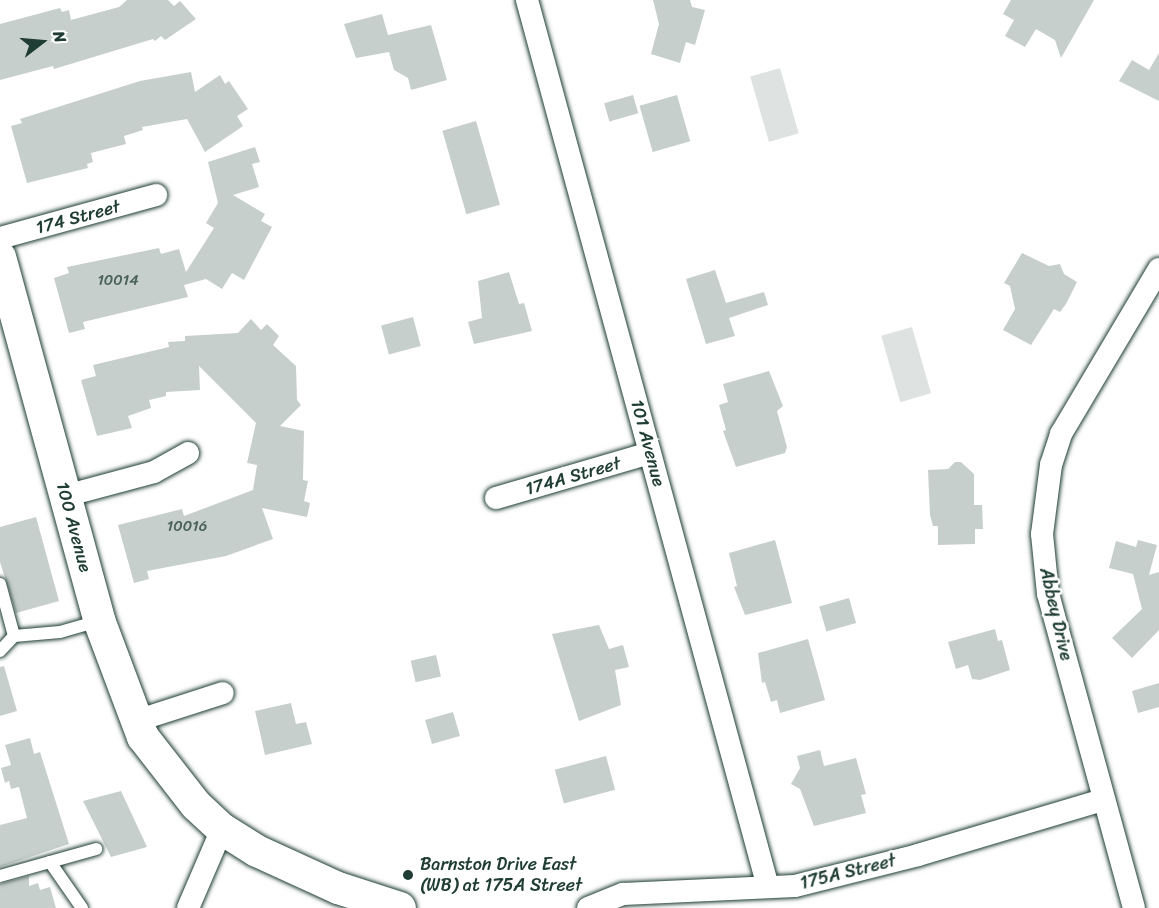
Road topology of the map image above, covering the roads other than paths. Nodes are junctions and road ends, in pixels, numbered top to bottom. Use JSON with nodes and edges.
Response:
{"nodes":[{"id":1,"x":527,"y":0,"type":"edge"},
{"id":2,"x":156,"y":195,"type":"dead end"},
{"id":3,"x":0,"y":238,"type":"edge"},
{"id":4,"x":0,"y":257,"type":"edge"},
{"id":5,"x":1159,"y":268,"type":"edge"},
{"id":6,"x":188,"y":453,"type":"dead end"},
{"id":7,"x":650,"y":453,"type":"junction"},
{"id":8,"x":66,"y":496,"type":"junction"},
{"id":9,"x":496,"y":498,"type":"dead end"},
{"id":10,"x":0,"y":584,"type":"edge"},
{"id":11,"x":99,"y":620,"type":"junction"},
{"id":12,"x":14,"y":636,"type":"junction"},
{"id":13,"x":0,"y":651,"type":"edge"},
{"id":14,"x":223,"y":693,"type":"dead end"},
{"id":15,"x":136,"y":721,"type":"junction"},
{"id":16,"x":1104,"y":800,"type":"junction"},
{"id":17,"x":222,"y":829,"type":"junction"},
{"id":18,"x":96,"y":849,"type":"dead end"},
{"id":19,"x":50,"y":862,"type":"junction"},
{"id":20,"x":0,"y":876,"type":"edge"},
{"id":21,"x":768,"y":887,"type":"junction"},
{"id":22,"x":82,"y":908,"type":"edge"},
{"id":23,"x":188,"y":908,"type":"edge"},
{"id":24,"x":400,"y":908,"type":"edge"},
{"id":25,"x":588,"y":908,"type":"edge"},
{"id":26,"x":1134,"y":908,"type":"edge"}],
"edges":[{"from":1,"to":7,"type":"street","name":"101 Avenue"},
{"from":2,"to":3,"type":"street","name":"174 Street"},
{"from":4,"to":8,"type":"street","name":"100 Avenue"},
{"from":5,"to":16,"type":"street","name":"Abbey Drive"},
{"from":6,"to":8,"type":"street"},
{"from":7,"to":9,"type":"street","name":"174A Street"},
{"from":7,"to":21,"type":"street","name":"101 Avenue"},
{"from":8,"to":11,"type":"street","name":"100 Avenue"},
{"from":10,"to":12,"type":"lane"},
{"from":11,"to":12,"type":"lane"},
{"from":11,"to":15,"type":"street","name":"100 Avenue"},
{"from":12,"to":13,"type":"lane"},
{"from":14,"to":15,"type":"street"},
{"from":15,"to":17,"type":"street","name":"100 Avenue"},
{"from":16,"to":21,"type":"street","name":"175A Street"},
{"from":16,"to":26,"type":"street","name":"Abbey Drive"},
{"from":17,"to":23,"type":"street"},
{"from":17,"to":24,"type":"street","name":"100 Avenue"},
{"from":18,"to":19,"type":"lane"},
{"from":19,"to":20,"type":"lane"},
{"from":19,"to":22,"type":"lane"},
{"from":21,"to":25,"type":"street","name":"175A Street"}]}
